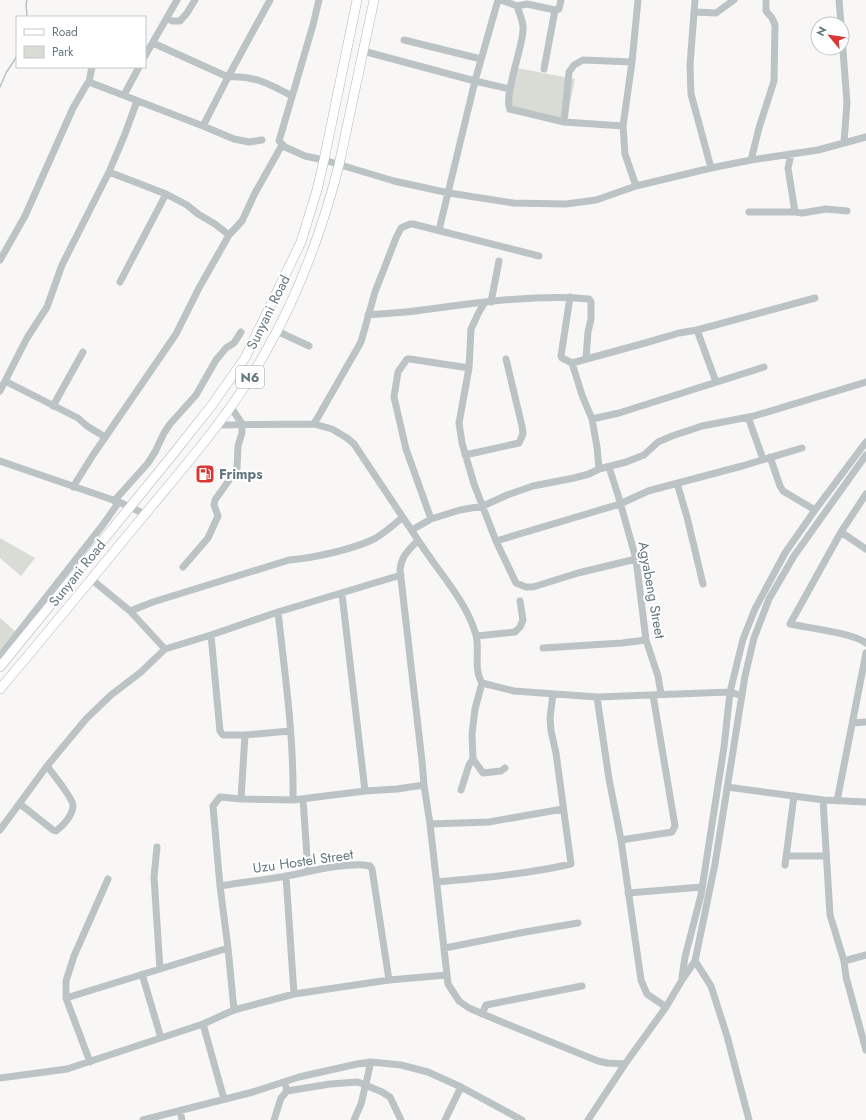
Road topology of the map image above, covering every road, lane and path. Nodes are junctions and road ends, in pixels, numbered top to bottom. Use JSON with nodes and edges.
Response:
{"nodes":[{"id":1,"x":177,"y":0,"type":"edge"},
{"id":2,"x":195,"y":0,"type":"edge"},
{"id":3,"x":270,"y":0,"type":"edge"},
{"id":4,"x":319,"y":0,"type":"edge"},
{"id":5,"x":356,"y":0,"type":"edge"},
{"id":6,"x":374,"y":0,"type":"edge"},
{"id":7,"x":499,"y":0,"type":"edge"},
{"id":8,"x":561,"y":0,"type":"edge"},
{"id":9,"x":638,"y":0,"type":"edge"},
{"id":10,"x":695,"y":0,"type":"edge"},
{"id":11,"x":734,"y":0,"type":"edge"},
{"id":12,"x":766,"y":0,"type":"edge"},
{"id":13,"x":839,"y":0,"type":"edge"},
{"id":14,"x":517,"y":6,"type":"junction"},
{"id":15,"x":555,"y":10,"type":"junction"},
{"id":16,"x":694,"y":12,"type":"junction"},
{"id":17,"x":840,"y":16,"type":"edge"},
{"id":18,"x":167,"y":18,"type":"junction"},
{"id":19,"x":404,"y":40,"type":"dead end"},
{"id":20,"x":153,"y":43,"type":"junction"},
{"id":21,"x":363,"y":51,"type":"junction"},
{"id":22,"x":146,"y":54,"type":"edge"},
{"id":23,"x":843,"y":56,"type":"edge"},
{"id":24,"x":481,"y":59,"type":"junction"},
{"id":25,"x":632,"y":62,"type":"junction"},
{"id":26,"x":92,"y":68,"type":"edge"},
{"id":27,"x":138,"y":68,"type":"edge"},
{"id":28,"x":544,"y":69,"type":"dead end"},
{"id":29,"x":228,"y":77,"type":"junction"},
{"id":30,"x":475,"y":81,"type":"junction"},
{"id":31,"x":89,"y":82,"type":"junction"},
{"id":32,"x":510,"y":89,"type":"junction"},
{"id":33,"x":124,"y":95,"type":"junction"},
{"id":34,"x":292,"y":96,"type":"junction"},
{"id":35,"x":137,"y":101,"type":"junction"},
{"id":36,"x":564,"y":122,"type":"junction"},
{"id":37,"x":203,"y":126,"type":"junction"},
{"id":38,"x":624,"y":126,"type":"junction"},
{"id":39,"x":866,"y":137,"type":"edge"},
{"id":40,"x":262,"y":140,"type":"dead end"},
{"id":41,"x":844,"y":142,"type":"junction"},
{"id":42,"x":282,"y":145,"type":"junction"},
{"id":43,"x":792,"y":154,"type":"junction"},
{"id":44,"x":324,"y":160,"type":"junction"},
{"id":45,"x":751,"y":160,"type":"junction"},
{"id":46,"x":339,"y":165,"type":"junction"},
{"id":47,"x":711,"y":168,"type":"junction"},
{"id":48,"x":109,"y":172,"type":"junction"},
{"id":49,"x":636,"y":186,"type":"junction"},
{"id":50,"x":448,"y":193,"type":"junction"},
{"id":51,"x":166,"y":194,"type":"junction"},
{"id":52,"x":847,"y":211,"type":"dead end"},
{"id":53,"x":750,"y":212,"type":"dead end"},
{"id":54,"x":795,"y":212,"type":"junction"},
{"id":55,"x":439,"y":230,"type":"junction"},
{"id":56,"x":229,"y":235,"type":"junction"},
{"id":57,"x":539,"y":256,"type":"dead end"},
{"id":58,"x":0,"y":260,"type":"edge"},
{"id":59,"x":499,"y":260,"type":"dead end"},
{"id":60,"x":120,"y":282,"type":"dead end"},
{"id":61,"x":570,"y":297,"type":"junction"},
{"id":62,"x":815,"y":298,"type":"dead end"},
{"id":63,"x":488,"y":302,"type":"junction"},
{"id":64,"x":368,"y":315,"type":"junction"},
{"id":65,"x":697,"y":330,"type":"junction"},
{"id":66,"x":278,"y":331,"type":"junction"},
{"id":67,"x":241,"y":332,"type":"dead end"},
{"id":68,"x":309,"y":346,"type":"dead end"},
{"id":69,"x":83,"y":352,"type":"dead end"},
{"id":70,"x":506,"y":359,"type":"dead end"},
{"id":71,"x":586,"y":359,"type":"junction"},
{"id":72,"x":572,"y":363,"type":"junction"},
{"id":73,"x":764,"y":367,"type":"dead end"},
{"id":74,"x":469,"y":368,"type":"junction"},
{"id":75,"x":5,"y":381,"type":"junction"},
{"id":76,"x":716,"y":382,"type":"junction"},
{"id":77,"x":866,"y":382,"type":"edge"},
{"id":78,"x":0,"y":391,"type":"edge"},
{"id":79,"x":53,"y":406,"type":"junction"},
{"id":80,"x":231,"y":406,"type":"junction"},
{"id":81,"x":748,"y":417,"type":"junction"},
{"id":82,"x":592,"y":419,"type":"junction"},
{"id":83,"x":242,"y":424,"type":"junction"},
{"id":84,"x":314,"y":424,"type":"junction"},
{"id":85,"x":217,"y":425,"type":"junction"},
{"id":86,"x":105,"y":438,"type":"junction"},
{"id":87,"x":866,"y":442,"type":"edge"},
{"id":88,"x":802,"y":448,"type":"dead end"},
{"id":89,"x":465,"y":455,"type":"junction"},
{"id":90,"x":866,"y":455,"type":"edge"},
{"id":91,"x":770,"y":457,"type":"junction"},
{"id":92,"x":763,"y":459,"type":"junction"},
{"id":93,"x":0,"y":461,"type":"edge"},
{"id":94,"x":608,"y":467,"type":"junction"},
{"id":95,"x":599,"y":469,"type":"junction"},
{"id":96,"x":677,"y":483,"type":"junction"},
{"id":97,"x":73,"y":487,"type":"junction"},
{"id":98,"x":866,"y":494,"type":"edge"},
{"id":99,"x":117,"y":501,"type":"junction"},
{"id":100,"x":620,"y":504,"type":"junction"},
{"id":101,"x":483,"y":506,"type":"junction"},
{"id":102,"x":130,"y":507,"type":"junction"},
{"id":103,"x":815,"y":510,"type":"junction"},
{"id":104,"x":145,"y":514,"type":"junction"},
{"id":105,"x":402,"y":518,"type":"junction"},
{"id":106,"x":431,"y":519,"type":"junction"},
{"id":107,"x":412,"y":530,"type":"junction"},
{"id":108,"x":841,"y":532,"type":"junction"},
{"id":109,"x":418,"y":540,"type":"junction"},
{"id":110,"x":496,"y":541,"type":"junction"},
{"id":111,"x":866,"y":550,"type":"edge"},
{"id":112,"x":636,"y":559,"type":"junction"},
{"id":113,"x":184,"y":567,"type":"dead end"},
{"id":114,"x":401,"y":575,"type":"junction"},
{"id":115,"x":91,"y":579,"type":"junction"},
{"id":116,"x":703,"y":584,"type":"dead end"},
{"id":117,"x":342,"y":594,"type":"junction"},
{"id":118,"x":520,"y":601,"type":"dead end"},
{"id":119,"x":130,"y":611,"type":"junction"},
{"id":120,"x":278,"y":612,"type":"junction"},
{"id":121,"x":211,"y":635,"type":"junction"},
{"id":122,"x":477,"y":636,"type":"junction"},
{"id":123,"x":646,"y":640,"type":"junction"},
{"id":124,"x":866,"y":643,"type":"edge"},
{"id":125,"x":543,"y":648,"type":"dead end"},
{"id":126,"x":165,"y":649,"type":"junction"},
{"id":127,"x":866,"y":653,"type":"edge"},
{"id":128,"x":0,"y":656,"type":"edge"},
{"id":129,"x":0,"y":667,"type":"edge"},
{"id":130,"x":482,"y":683,"type":"junction"},
{"id":131,"x":0,"y":689,"type":"edge"},
{"id":132,"x":730,"y":692,"type":"junction"},
{"id":133,"x":553,"y":694,"type":"junction"},
{"id":134,"x":661,"y":694,"type":"junction"},
{"id":135,"x":652,"y":695,"type":"junction"},
{"id":136,"x":742,"y":696,"type":"junction"},
{"id":137,"x":597,"y":697,"type":"junction"},
{"id":138,"x":866,"y":722,"type":"edge"},
{"id":139,"x":853,"y":723,"type":"junction"},
{"id":140,"x":290,"y":731,"type":"junction"},
{"id":141,"x":245,"y":735,"type":"junction"},
{"id":142,"x":473,"y":759,"type":"junction"},
{"id":143,"x":47,"y":766,"type":"junction"},
{"id":144,"x":505,"y":768,"type":"dead end"},
{"id":145,"x":424,"y":785,"type":"junction"},
{"id":146,"x":727,"y":787,"type":"junction"},
{"id":147,"x":461,"y":790,"type":"dead end"},
{"id":148,"x":365,"y":791,"type":"junction"},
{"id":149,"x":794,"y":796,"type":"junction"},
{"id":150,"x":241,"y":799,"type":"junction"},
{"id":151,"x":293,"y":800,"type":"junction"},
{"id":152,"x":303,"y":800,"type":"junction"},
{"id":153,"x":823,"y":800,"type":"junction"},
{"id":154,"x":837,"y":801,"type":"junction"},
{"id":155,"x":866,"y":802,"type":"edge"},
{"id":156,"x":20,"y":804,"type":"junction"},
{"id":157,"x":563,"y":809,"type":"junction"},
{"id":158,"x":430,"y":824,"type":"junction"},
{"id":159,"x":0,"y":830,"type":"edge"},
{"id":160,"x":621,"y":840,"type":"junction"},
{"id":161,"x":157,"y":847,"type":"dead end"},
{"id":162,"x":787,"y":856,"type":"junction"},
{"id":163,"x":826,"y":856,"type":"junction"},
{"id":164,"x":786,"y":865,"type":"dead end"},
{"id":165,"x":308,"y":871,"type":"junction"},
{"id":166,"x":286,"y":876,"type":"junction"},
{"id":167,"x":108,"y":879,"type":"dead end"},
{"id":168,"x":437,"y":882,"type":"junction"},
{"id":169,"x":220,"y":886,"type":"junction"},
{"id":170,"x":702,"y":887,"type":"junction"},
{"id":171,"x":628,"y":893,"type":"junction"},
{"id":172,"x":578,"y":923,"type":"dead end"},
{"id":173,"x":228,"y":948,"type":"junction"},
{"id":174,"x":445,"y":948,"type":"junction"},
{"id":175,"x":866,"y":955,"type":"edge"},
{"id":176,"x":695,"y":960,"type":"junction"},
{"id":177,"x":844,"y":961,"type":"junction"},
{"id":178,"x":160,"y":969,"type":"junction"},
{"id":179,"x":142,"y":974,"type":"junction"},
{"id":180,"x":447,"y":975,"type":"junction"},
{"id":181,"x":389,"y":980,"type":"junction"},
{"id":182,"x":682,"y":980,"type":"junction"},
{"id":183,"x":582,"y":986,"type":"dead end"},
{"id":184,"x":294,"y":994,"type":"junction"},
{"id":185,"x":66,"y":998,"type":"junction"},
{"id":186,"x":666,"y":1007,"type":"junction"},
{"id":187,"x":234,"y":1010,"type":"junction"},
{"id":188,"x":482,"y":1014,"type":"junction"},
{"id":189,"x":203,"y":1024,"type":"junction"},
{"id":190,"x":161,"y":1038,"type":"junction"},
{"id":191,"x":866,"y":1050,"type":"edge"},
{"id":192,"x":90,"y":1062,"type":"junction"},
{"id":193,"x":371,"y":1062,"type":"junction"},
{"id":194,"x":625,"y":1064,"type":"junction"},
{"id":195,"x":329,"y":1070,"type":"junction"},
{"id":196,"x":0,"y":1078,"type":"edge"},
{"id":197,"x":286,"y":1082,"type":"junction"},
{"id":198,"x":330,"y":1084,"type":"junction"},
{"id":199,"x":365,"y":1085,"type":"junction"},
{"id":200,"x":461,"y":1087,"type":"junction"},
{"id":201,"x":286,"y":1091,"type":"junction"},
{"id":202,"x":224,"y":1099,"type":"junction"},
{"id":203,"x":180,"y":1111,"type":"junction"},
{"id":204,"x":143,"y":1120,"type":"edge"},
{"id":205,"x":182,"y":1120,"type":"edge"},
{"id":206,"x":274,"y":1120,"type":"edge"},
{"id":207,"x":354,"y":1120,"type":"edge"},
{"id":208,"x":401,"y":1120,"type":"edge"},
{"id":209,"x":445,"y":1120,"type":"edge"},
{"id":210,"x":522,"y":1120,"type":"edge"},
{"id":211,"x":588,"y":1120,"type":"edge"},
{"id":212,"x":748,"y":1120,"type":"edge"}],
"edges":[{"from":1,"to":18,"type":"street"},
{"from":2,"to":18,"type":"street"},
{"from":3,"to":29,"type":"street"},
{"from":4,"to":34,"type":"street"},
{"from":5,"to":44,"type":"main road","name":"Sunyani Road","number":"N6"},
{"from":6,"to":21,"type":"main road","number":"N6"},
{"from":7,"to":14,"type":"street"},
{"from":7,"to":24,"type":"street"},
{"from":8,"to":15,"type":"street"},
{"from":9,"to":25,"type":"street"},
{"from":10,"to":16,"type":"street"},
{"from":11,"to":16,"type":"street"},
{"from":12,"to":45,"type":"street"},
{"from":13,"to":17,"type":"street"},
{"from":14,"to":15,"type":"street"},
{"from":14,"to":32,"type":"street"},
{"from":15,"to":28,"type":"street"},
{"from":16,"to":47,"type":"street"},
{"from":18,"to":20,"type":"street"},
{"from":19,"to":24,"type":"street"},
{"from":20,"to":22,"type":"street"},
{"from":20,"to":29,"type":"street"},
{"from":21,"to":30,"type":"street"},
{"from":21,"to":46,"type":"main road","number":"N6"},
{"from":23,"to":41,"type":"street"},
{"from":24,"to":30,"type":"street"},
{"from":25,"to":36,"type":"street"},
{"from":25,"to":38,"type":"street"},
{"from":26,"to":31,"type":"street"},
{"from":27,"to":33,"type":"street"},
{"from":29,"to":34,"type":"street"},
{"from":29,"to":37,"type":"street"},
{"from":30,"to":32,"type":"street"},
{"from":30,"to":50,"type":"street"},
{"from":31,"to":33,"type":"street"},
{"from":31,"to":58,"type":"street"},
{"from":32,"to":36,"type":"street"},
{"from":33,"to":35,"type":"street"},
{"from":34,"to":42,"type":"street"},
{"from":35,"to":37,"type":"street"},
{"from":35,"to":48,"type":"street"},
{"from":36,"to":38,"type":"street"},
{"from":37,"to":40,"type":"street"},
{"from":38,"to":49,"type":"street"},
{"from":39,"to":41,"type":"street"},
{"from":41,"to":43,"type":"street"},
{"from":42,"to":44,"type":"street"},
{"from":42,"to":56,"type":"street"},
{"from":43,"to":45,"type":"street"},
{"from":43,"to":54,"type":"street"},
{"from":44,"to":46,"type":"street"},
{"from":44,"to":102,"type":"main road","name":"Sunyani Road","number":"N6"},
{"from":45,"to":47,"type":"street"},
{"from":46,"to":50,"type":"street"},
{"from":46,"to":66,"type":"main road","number":"N6"},
{"from":47,"to":49,"type":"street"},
{"from":48,"to":51,"type":"street"},
{"from":48,"to":75,"type":"street"},
{"from":49,"to":50,"type":"street"},
{"from":50,"to":55,"type":"street"},
{"from":51,"to":56,"type":"street"},
{"from":51,"to":60,"type":"street"},
{"from":52,"to":54,"type":"street"},
{"from":53,"to":54,"type":"street"},
{"from":55,"to":57,"type":"street"},
{"from":55,"to":64,"type":"street"},
{"from":56,"to":86,"type":"street"},
{"from":59,"to":63,"type":"street"},
{"from":61,"to":63,"type":"street"},
{"from":61,"to":71,"type":"street"},
{"from":61,"to":72,"type":"street"},
{"from":62,"to":65,"type":"street"},
{"from":63,"to":64,"type":"street"},
{"from":63,"to":74,"type":"street"},
{"from":64,"to":84,"type":"street"},
{"from":65,"to":71,"type":"street"},
{"from":65,"to":76,"type":"street"},
{"from":66,"to":68,"type":"street"},
{"from":66,"to":80,"type":"main road","number":"N6"},
{"from":67,"to":99,"type":"street"},
{"from":69,"to":79,"type":"street"},
{"from":70,"to":89,"type":"street"},
{"from":71,"to":72,"type":"street"},
{"from":72,"to":82,"type":"street"},
{"from":73,"to":76,"type":"street"},
{"from":74,"to":89,"type":"street"},
{"from":74,"to":106,"type":"street"},
{"from":75,"to":78,"type":"street"},
{"from":75,"to":79,"type":"street"},
{"from":76,"to":82,"type":"street"},
{"from":77,"to":81,"type":"street"},
{"from":79,"to":86,"type":"street"},
{"from":80,"to":83,"type":"street"},
{"from":80,"to":85,"type":"main road","number":"N6"},
{"from":81,"to":92,"type":"street"},
{"from":81,"to":94,"type":"street"},
{"from":82,"to":95,"type":"street"},
{"from":83,"to":84,"type":"street"},
{"from":83,"to":85,"type":"street"},
{"from":83,"to":113,"type":"street"},
{"from":84,"to":105,"type":"street"},
{"from":85,"to":104,"type":"main road","number":"N6"},
{"from":86,"to":97,"type":"street"},
{"from":87,"to":103,"type":"street"},
{"from":88,"to":91,"type":"street"},
{"from":89,"to":101,"type":"street"},
{"from":90,"to":136,"type":"street"},
{"from":91,"to":92,"type":"street"},
{"from":91,"to":103,"type":"street"},
{"from":92,"to":96,"type":"street"},
{"from":93,"to":97,"type":"street"},
{"from":94,"to":95,"type":"street"},
{"from":94,"to":100,"type":"street","name":"Agyabeng Street"},
{"from":95,"to":101,"type":"street"},
{"from":96,"to":100,"type":"street"},
{"from":96,"to":116,"type":"street"},
{"from":97,"to":99,"type":"street"},
{"from":98,"to":108,"type":"street"},
{"from":99,"to":102,"type":"street"},
{"from":99,"to":128,"type":"street"},
{"from":100,"to":110,"type":"street"},
{"from":100,"to":112,"type":"street","name":"Agyabeng Street"},
{"from":101,"to":106,"type":"street"},
{"from":101,"to":110,"type":"street"},
{"from":102,"to":104,"type":"street"},
{"from":102,"to":129,"type":"main road","name":"Sunyani Road","number":"N6"},
{"from":103,"to":132,"type":"street"},
{"from":104,"to":115,"type":"main road","number":"N6"},
{"from":105,"to":107,"type":"street"},
{"from":105,"to":119,"type":"street"},
{"from":106,"to":107,"type":"street"},
{"from":107,"to":109,"type":"street"},
{"from":108,"to":111,"type":"street"},
{"from":108,"to":124,"type":"street"},
{"from":109,"to":114,"type":"street"},
{"from":109,"to":122,"type":"street"},
{"from":110,"to":112,"type":"street"},
{"from":112,"to":123,"type":"street","name":"Agyabeng Street"},
{"from":114,"to":117,"type":"street"},
{"from":114,"to":145,"type":"street"},
{"from":115,"to":119,"type":"street"},
{"from":115,"to":131,"type":"main road","number":"N6"},
{"from":117,"to":120,"type":"street"},
{"from":117,"to":148,"type":"street"},
{"from":118,"to":122,"type":"street"},
{"from":119,"to":126,"type":"street"},
{"from":120,"to":121,"type":"street"},
{"from":120,"to":140,"type":"street"},
{"from":121,"to":126,"type":"street"},
{"from":121,"to":141,"type":"street"},
{"from":122,"to":130,"type":"street"},
{"from":123,"to":125,"type":"street"},
{"from":123,"to":134,"type":"street","name":"Agyabeng Street"},
{"from":126,"to":143,"type":"street"},
{"from":127,"to":139,"type":"street"},
{"from":130,"to":133,"type":"street"},
{"from":130,"to":142,"type":"street"},
{"from":132,"to":134,"type":"street"},
{"from":132,"to":136,"type":"street"},
{"from":132,"to":170,"type":"street"},
{"from":133,"to":137,"type":"street"},
{"from":133,"to":157,"type":"street"},
{"from":134,"to":135,"type":"street"},
{"from":135,"to":137,"type":"street"},
{"from":135,"to":160,"type":"street"},
{"from":136,"to":146,"type":"street"},
{"from":137,"to":160,"type":"street"},
{"from":138,"to":139,"type":"street"},
{"from":139,"to":154,"type":"street"},
{"from":140,"to":141,"type":"street"},
{"from":140,"to":151,"type":"street"},
{"from":141,"to":150,"type":"street"},
{"from":142,"to":144,"type":"street"},
{"from":142,"to":147,"type":"street"},
{"from":143,"to":156,"type":"street"},
{"from":143,"to":156,"type":"street"},
{"from":145,"to":148,"type":"street"},
{"from":145,"to":158,"type":"street"},
{"from":146,"to":149,"type":"street"},
{"from":146,"to":176,"type":"street"},
{"from":148,"to":152,"type":"street"},
{"from":149,"to":153,"type":"street"},
{"from":149,"to":162,"type":"street"},
{"from":150,"to":151,"type":"street"},
{"from":150,"to":169,"type":"street"},
{"from":151,"to":152,"type":"street"},
{"from":152,"to":165,"type":"street"},
{"from":153,"to":154,"type":"street"},
{"from":153,"to":163,"type":"street"},
{"from":154,"to":155,"type":"street"},
{"from":156,"to":159,"type":"street"},
{"from":157,"to":158,"type":"street"},
{"from":157,"to":168,"type":"street"},
{"from":158,"to":168,"type":"street"},
{"from":160,"to":171,"type":"street"},
{"from":161,"to":178,"type":"street"},
{"from":162,"to":163,"type":"street"},
{"from":162,"to":164,"type":"street"},
{"from":163,"to":177,"type":"street"},
{"from":165,"to":166,"type":"street","name":"Uzu Hostel Street"},
{"from":165,"to":181,"type":"street","name":"Uzu Hostel Street"},
{"from":166,"to":169,"type":"street","name":"Uzu Hostel Street"},
{"from":166,"to":184,"type":"street"},
{"from":167,"to":185,"type":"street"},
{"from":168,"to":174,"type":"street"},
{"from":169,"to":173,"type":"street"},
{"from":170,"to":171,"type":"street"},
{"from":170,"to":182,"type":"street"},
{"from":171,"to":186,"type":"street"},
{"from":172,"to":174,"type":"street"},
{"from":173,"to":178,"type":"street"},
{"from":173,"to":187,"type":"street"},
{"from":174,"to":180,"type":"street"},
{"from":175,"to":177,"type":"street"},
{"from":176,"to":182,"type":"street"},
{"from":176,"to":212,"type":"street"},
{"from":177,"to":191,"type":"street"},
{"from":178,"to":179,"type":"street"},
{"from":179,"to":185,"type":"street"},
{"from":179,"to":190,"type":"street"},
{"from":180,"to":181,"type":"street"},
{"from":180,"to":188,"type":"street"},
{"from":181,"to":184,"type":"street"},
{"from":182,"to":186,"type":"street"},
{"from":183,"to":188,"type":"street"},
{"from":184,"to":187,"type":"street"},
{"from":185,"to":192,"type":"street"},
{"from":186,"to":194,"type":"street"},
{"from":187,"to":189,"type":"street"},
{"from":188,"to":194,"type":"street"},
{"from":189,"to":190,"type":"street"},
{"from":189,"to":202,"type":"street"},
{"from":190,"to":192,"type":"street"},
{"from":192,"to":196,"type":"street"},
{"from":193,"to":195,"type":"street"},
{"from":193,"to":199,"type":"street"},
{"from":193,"to":200,"type":"street"},
{"from":194,"to":211,"type":"street"},
{"from":195,"to":197,"type":"street"},
{"from":195,"to":198,"type":"street"},
{"from":197,"to":201,"type":"street"},
{"from":197,"to":202,"type":"street"},
{"from":198,"to":199,"type":"street"},
{"from":198,"to":201,"type":"street"},
{"from":199,"to":207,"type":"street"},
{"from":199,"to":208,"type":"street"},
{"from":200,"to":209,"type":"street"},
{"from":200,"to":210,"type":"street"},
{"from":201,"to":206,"type":"street"},
{"from":202,"to":203,"type":"street"},
{"from":203,"to":204,"type":"street"},
{"from":203,"to":205,"type":"street"}]}
